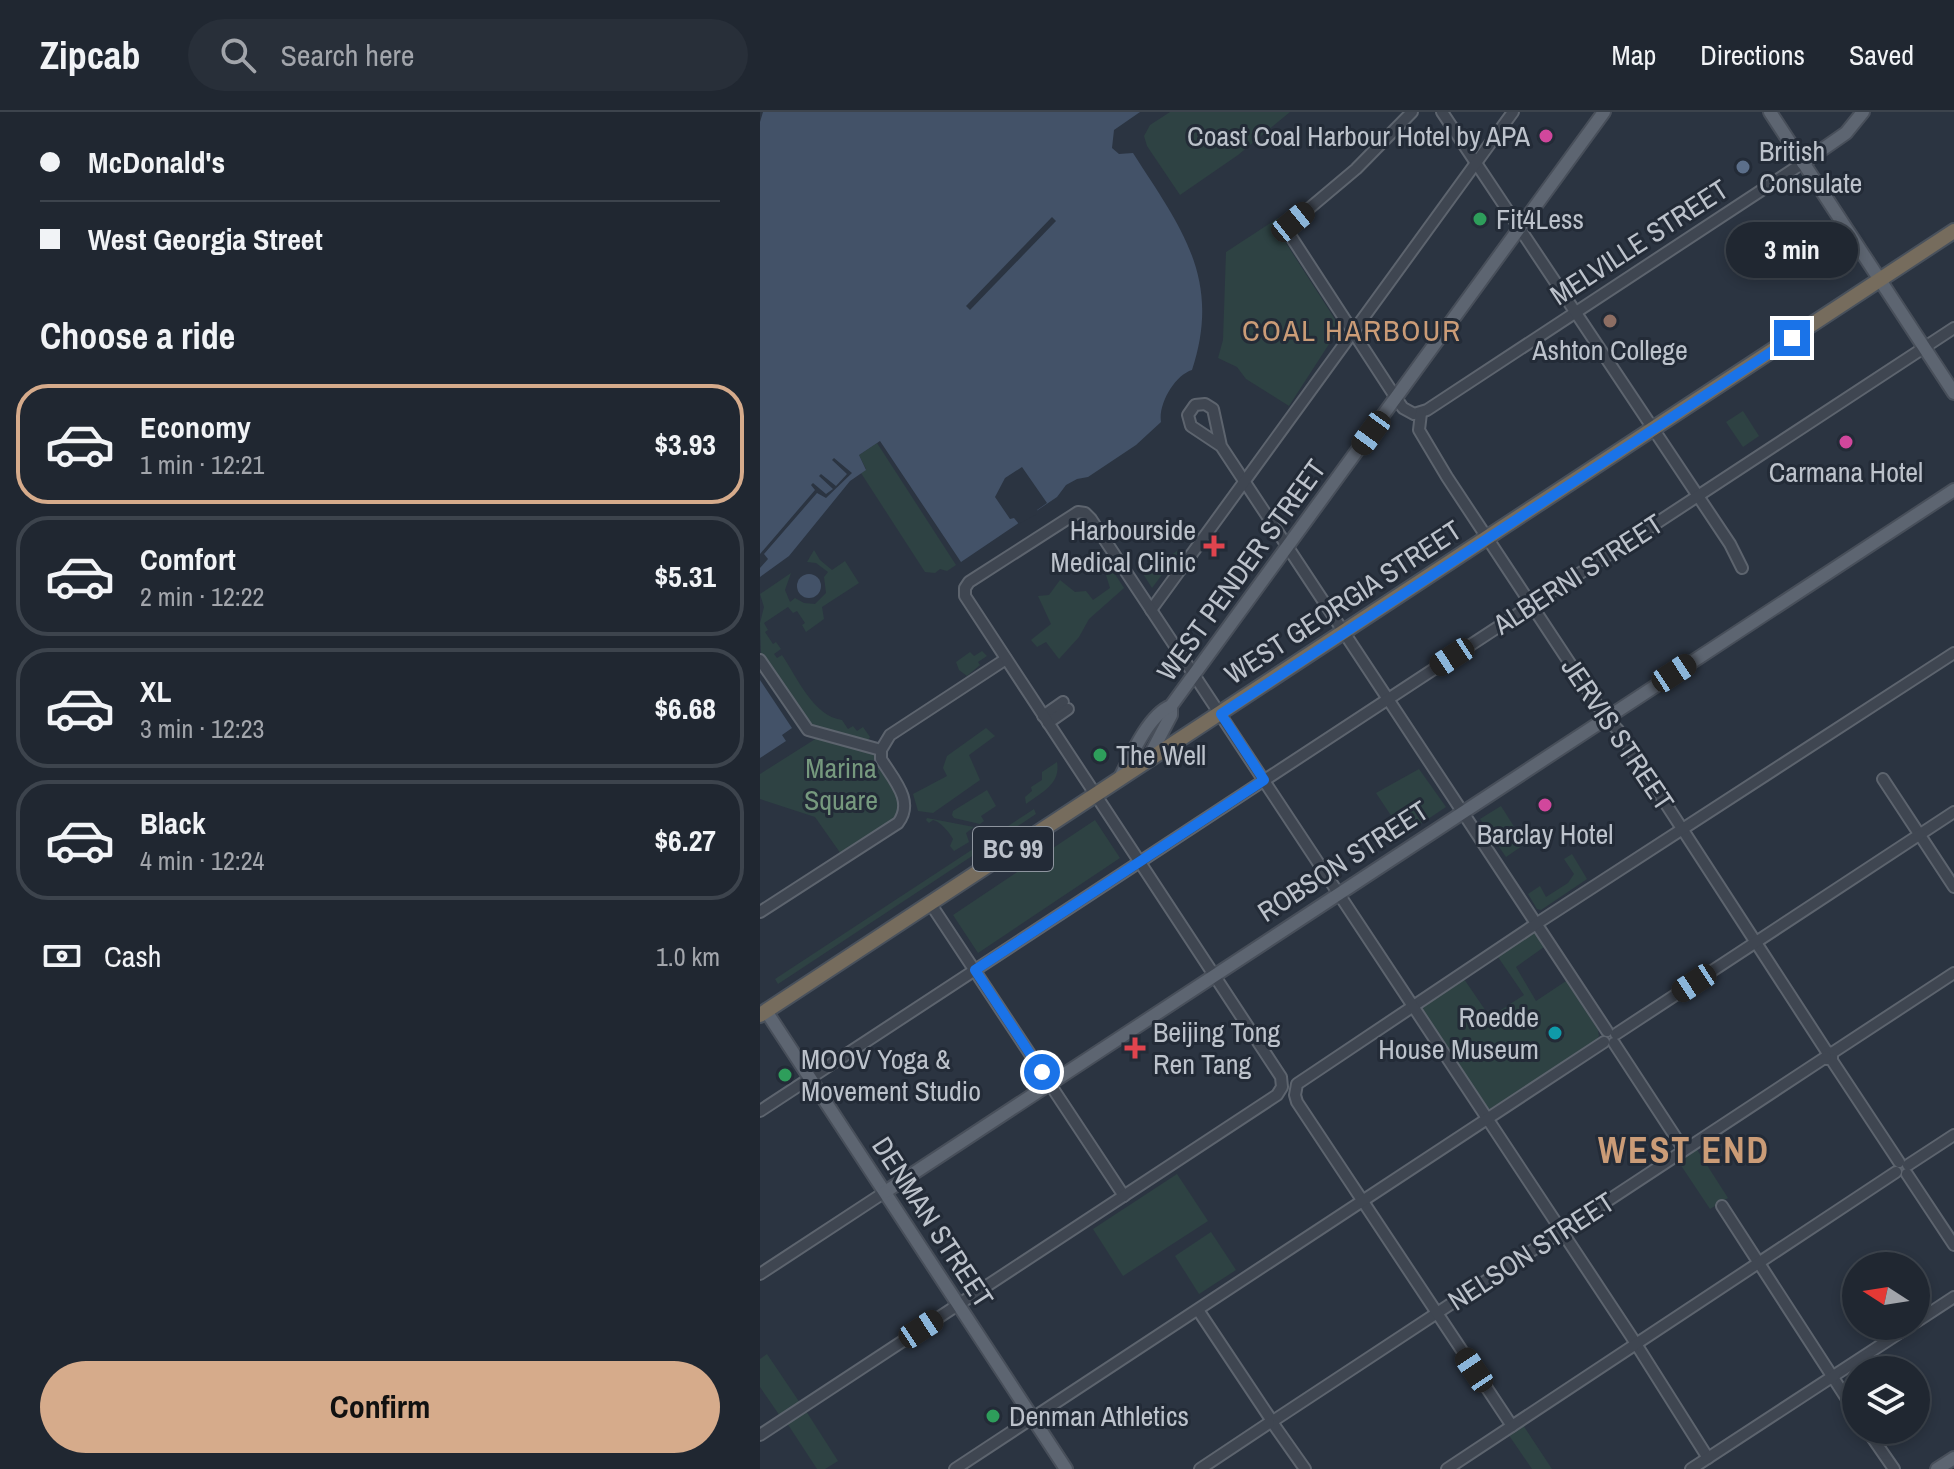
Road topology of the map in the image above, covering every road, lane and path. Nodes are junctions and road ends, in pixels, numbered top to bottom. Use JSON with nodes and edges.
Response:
{"nodes":[{"id":1,"x":1412,"y":112,"type":"edge"},
{"id":2,"x":1442,"y":112,"type":"edge"},
{"id":3,"x":1513,"y":112,"type":"edge"},
{"id":4,"x":1604,"y":112,"type":"edge"},
{"id":5,"x":1770,"y":112,"type":"edge"},
{"id":6,"x":1863,"y":112,"type":"edge"},
{"id":7,"x":1476,"y":162,"type":"junction"},
{"id":8,"x":1803,"y":163,"type":"junction"},
{"id":9,"x":1519,"y":228,"type":"junction"},
{"id":10,"x":1954,"y":231,"type":"edge"},
{"id":11,"x":1880,"y":279,"type":"junction"},
{"id":12,"x":1575,"y":312,"type":"junction"},
{"id":13,"x":1954,"y":328,"type":"edge"},
{"id":14,"x":1352,"y":331,"type":"junction"},
{"id":15,"x":1925,"y":347,"type":"junction"},
{"id":16,"x":1954,"y":393,"type":"edge"},
{"id":17,"x":1396,"y":398,"type":"junction"},
{"id":18,"x":1421,"y":413,"type":"junction"},
{"id":19,"x":1216,"y":416,"type":"junction"},
{"id":20,"x":1194,"y":429,"type":"junction"},
{"id":21,"x":1654,"y":429,"type":"junction"},
{"id":22,"x":1221,"y":446,"type":"junction"},
{"id":23,"x":1244,"y":481,"type":"junction"},
{"id":24,"x":1954,"y":490,"type":"edge"},
{"id":25,"x":1698,"y":495,"type":"junction"},
{"id":26,"x":1488,"y":538,"type":"junction"},
{"id":27,"x":1287,"y":546,"type":"junction"},
{"id":28,"x":1742,"y":568,"type":"dead end"},
{"id":29,"x":1531,"y":605,"type":"junction"},
{"id":30,"x":1151,"y":610,"type":"junction"},
{"id":31,"x":1343,"y":634,"type":"junction"},
{"id":32,"x":1954,"y":653,"type":"edge"},
{"id":33,"x":1006,"y":659,"type":"junction"},
{"id":34,"x":760,"y":660,"type":"edge"},
{"id":35,"x":1195,"y":674,"type":"junction"},
{"id":36,"x":1387,"y":699,"type":"junction"},
{"id":37,"x":1066,"y":706,"type":"dead end"},
{"id":38,"x":1171,"y":706,"type":"junction"},
{"id":39,"x":1221,"y":714,"type":"junction"},
{"id":40,"x":1606,"y":718,"type":"junction"},
{"id":41,"x":1046,"y":720,"type":"junction"},
{"id":42,"x":881,"y":750,"type":"junction"},
{"id":43,"x":1145,"y":763,"type":"junction"},
{"id":44,"x":1883,"y":779,"type":"dead end"},
{"id":45,"x":1119,"y":780,"type":"junction"},
{"id":46,"x":1264,"y":780,"type":"junction"},
{"id":47,"x":1096,"y":795,"type":"junction"},
{"id":48,"x":1461,"y":812,"type":"junction"},
{"id":49,"x":1954,"y":812,"type":"edge"},
{"id":50,"x":1682,"y":830,"type":"junction"},
{"id":51,"x":1920,"y":835,"type":"junction"},
{"id":52,"x":1139,"y":863,"type":"junction"},
{"id":53,"x":1954,"y":887,"type":"edge"},
{"id":54,"x":1338,"y":894,"type":"junction"},
{"id":55,"x":930,"y":903,"type":"junction"},
{"id":56,"x":760,"y":912,"type":"edge"},
{"id":57,"x":1536,"y":924,"type":"junction"},
{"id":58,"x":1754,"y":943,"type":"junction"},
{"id":59,"x":975,"y":970,"type":"junction"},
{"id":60,"x":1954,"y":973,"type":"edge"},
{"id":61,"x":1214,"y":976,"type":"junction"},
{"id":62,"x":1412,"y":1006,"type":"junction"},
{"id":63,"x":762,"y":1009,"type":"edge"},
{"id":64,"x":1610,"y":1038,"type":"junction"},
{"id":65,"x":1829,"y":1055,"type":"junction"},
{"id":66,"x":810,"y":1079,"type":"junction"},
{"id":67,"x":1050,"y":1084,"type":"junction"},
{"id":68,"x":760,"y":1111,"type":"edge"},
{"id":69,"x":1487,"y":1119,"type":"junction"},
{"id":70,"x":1954,"y":1135,"type":"edge"},
{"id":71,"x":1684,"y":1150,"type":"junction"},
{"id":72,"x":1903,"y":1168,"type":"junction"},
{"id":73,"x":885,"y":1192,"type":"junction"},
{"id":74,"x":1124,"y":1196,"type":"junction"},
{"id":75,"x":1363,"y":1201,"type":"junction"},
{"id":76,"x":1722,"y":1206,"type":"dead end"},
{"id":77,"x":1561,"y":1231,"type":"junction"},
{"id":78,"x":1954,"y":1245,"type":"edge"},
{"id":79,"x":1759,"y":1264,"type":"junction"},
{"id":80,"x":760,"y":1274,"type":"edge"},
{"id":81,"x":1954,"y":1297,"type":"edge"},
{"id":82,"x":959,"y":1305,"type":"junction"},
{"id":83,"x":1198,"y":1310,"type":"junction"},
{"id":84,"x":1930,"y":1313,"type":"edge"},
{"id":85,"x":1436,"y":1314,"type":"junction"},
{"id":86,"x":1889,"y":1340,"type":"edge"},
{"id":87,"x":1636,"y":1345,"type":"junction"},
{"id":88,"x":1832,"y":1377,"type":"junction"},
{"id":89,"x":1842,"y":1392,"type":"edge"},
{"id":90,"x":1033,"y":1417,"type":"junction"},
{"id":91,"x":1272,"y":1421,"type":"junction"},
{"id":92,"x":1512,"y":1426,"type":"junction"},
{"id":93,"x":760,"y":1435,"type":"edge"},
{"id":94,"x":1877,"y":1444,"type":"edge"},
{"id":95,"x":1708,"y":1458,"type":"junction"},
{"id":96,"x":1954,"y":1458,"type":"edge"},
{"id":97,"x":955,"y":1469,"type":"edge"},
{"id":98,"x":1066,"y":1469,"type":"edge"},
{"id":99,"x":1200,"y":1469,"type":"edge"},
{"id":100,"x":1305,"y":1469,"type":"edge"},
{"id":101,"x":1447,"y":1469,"type":"edge"},
{"id":102,"x":1691,"y":1469,"type":"edge"},
{"id":103,"x":1894,"y":1469,"type":"edge"},
{"id":104,"x":1937,"y":1469,"type":"edge"}],
"edges":[{"from":1,"to":14,"type":"street"},
{"from":2,"to":7,"type":"street"},
{"from":3,"to":7,"type":"street"},
{"from":4,"to":9,"type":"main road","name":"WEST PENDER STREET"},
{"from":5,"to":8,"type":"main road"},
{"from":6,"to":8,"type":"main road","name":"MELVILLE STREET"},
{"from":7,"to":9,"type":"street"},
{"from":7,"to":14,"type":"street"},
{"from":8,"to":11,"type":"main road"},
{"from":8,"to":12,"type":"street","name":"MELVILLE STREET"},
{"from":9,"to":12,"type":"street"},
{"from":9,"to":17,"type":"main road","name":"WEST PENDER STREET"},
{"from":10,"to":11,"type":"highway","name":"WEST GEORGIA STREET","number":"BC 99"},
{"from":11,"to":15,"type":"main road"},
{"from":11,"to":21,"type":"highway","name":"WEST GEORGIA STREET","number":"BC 99"},
{"from":12,"to":18,"type":"street","name":"MELVILLE STREET"},
{"from":12,"to":21,"type":"street"},
{"from":13,"to":15,"type":"street","name":"ALBERNI STREET"},
{"from":14,"to":17,"type":"street"},
{"from":14,"to":23,"type":"street"},
{"from":15,"to":16,"type":"main road"},
{"from":15,"to":25,"type":"street","name":"ALBERNI STREET"},
{"from":17,"to":18,"type":"street"},
{"from":17,"to":27,"type":"main road","name":"WEST PENDER STREET"},
{"from":18,"to":26,"type":"street","name":"JERVIS STREET"},
{"from":19,"to":20,"type":"street"},
{"from":19,"to":20,"type":"street"},
{"from":19,"to":22,"type":"street"},
{"from":20,"to":22,"type":"street"},
{"from":21,"to":25,"type":"street"},
{"from":21,"to":26,"type":"highway","name":"WEST GEORGIA STREET","number":"BC 99"},
{"from":22,"to":23,"type":"street"},
{"from":23,"to":27,"type":"street"},
{"from":23,"to":30,"type":"street"},
{"from":24,"to":40,"type":"main road","name":"ROBSON STREET"},
{"from":25,"to":28,"type":"street"},
{"from":25,"to":29,"type":"street","name":"ALBERNI STREET"},
{"from":26,"to":29,"type":"street","name":"JERVIS STREET"},
{"from":26,"to":31,"type":"highway","name":"WEST GEORGIA STREET","number":"BC 99"},
{"from":27,"to":31,"type":"street"},
{"from":27,"to":35,"type":"main road","name":"WEST PENDER STREET"},
{"from":29,"to":36,"type":"street","name":"ALBERNI STREET"},
{"from":29,"to":40,"type":"street","name":"JERVIS STREET"},
{"from":30,"to":33,"type":"street"},
{"from":30,"to":35,"type":"street"},
{"from":31,"to":36,"type":"street"},
{"from":31,"to":39,"type":"highway","name":"WEST GEORGIA STREET","number":"BC 99"},
{"from":32,"to":50,"type":"street"},
{"from":33,"to":41,"type":"street"},
{"from":33,"to":42,"type":"street"},
{"from":34,"to":42,"type":"street"},
{"from":35,"to":38,"type":"main road","name":"WEST PENDER STREET"},
{"from":35,"to":39,"type":"street"},
{"from":36,"to":46,"type":"street","name":"ALBERNI STREET"},
{"from":36,"to":48,"type":"street"},
{"from":37,"to":41,"type":"street"},
{"from":38,"to":43,"type":"main road","name":"WEST PENDER STREET"},
{"from":38,"to":45,"type":"main road","name":"WEST PENDER STREET"},
{"from":39,"to":43,"type":"highway","name":"WEST GEORGIA STREET","number":"BC 99"},
{"from":39,"to":46,"type":"street"},
{"from":40,"to":48,"type":"main road","name":"ROBSON STREET"},
{"from":40,"to":50,"type":"street","name":"JERVIS STREET"},
{"from":41,"to":47,"type":"street"},
{"from":42,"to":56,"type":"street"},
{"from":43,"to":45,"type":"highway","name":"WEST GEORGIA STREET","number":"BC 99"},
{"from":44,"to":51,"type":"street"},
{"from":45,"to":47,"type":"highway","name":"WEST GEORGIA STREET","number":"BC 99"},
{"from":46,"to":52,"type":"street","name":"ALBERNI STREET"},
{"from":46,"to":54,"type":"street"},
{"from":47,"to":52,"type":"street"},
{"from":47,"to":55,"type":"highway","name":"WEST GEORGIA STREET","number":"BC 99"},
{"from":48,"to":54,"type":"main road","name":"ROBSON STREET"},
{"from":48,"to":57,"type":"street"},
{"from":49,"to":51,"type":"street"},
{"from":50,"to":57,"type":"street"},
{"from":50,"to":58,"type":"street","name":"JERVIS STREET"},
{"from":51,"to":53,"type":"street"},
{"from":51,"to":58,"type":"street"},
{"from":52,"to":59,"type":"street","name":"ALBERNI STREET"},
{"from":52,"to":61,"type":"street"},
{"from":54,"to":61,"type":"main road","name":"ROBSON STREET"},
{"from":54,"to":62,"type":"street"},
{"from":55,"to":59,"type":"street"},
{"from":55,"to":63,"type":"highway","name":"WEST GEORGIA STREET","number":"BC 99"},
{"from":57,"to":62,"type":"street"},
{"from":57,"to":64,"type":"street"},
{"from":58,"to":64,"type":"street"},
{"from":58,"to":65,"type":"street","name":"JERVIS STREET"},
{"from":59,"to":66,"type":"street","name":"ALBERNI STREET"},
{"from":59,"to":67,"type":"street"},
{"from":60,"to":65,"type":"street","name":"NELSON STREET"},
{"from":61,"to":67,"type":"main road","name":"ROBSON STREET"},
{"from":61,"to":74,"type":"street"},
{"from":62,"to":69,"type":"street"},
{"from":62,"to":75,"type":"street"},
{"from":63,"to":66,"type":"main road","name":"DENMAN STREET"},
{"from":64,"to":69,"type":"street"},
{"from":64,"to":71,"type":"street"},
{"from":65,"to":71,"type":"street","name":"NELSON STREET"},
{"from":65,"to":72,"type":"street","name":"JERVIS STREET"},
{"from":66,"to":68,"type":"street","name":"ALBERNI STREET"},
{"from":66,"to":73,"type":"main road","name":"DENMAN STREET"},
{"from":67,"to":73,"type":"main road","name":"ROBSON STREET"},
{"from":67,"to":74,"type":"street"},
{"from":69,"to":75,"type":"street"},
{"from":69,"to":77,"type":"street"},
{"from":70,"to":72,"type":"street"},
{"from":71,"to":77,"type":"street","name":"NELSON STREET"},
{"from":72,"to":78,"type":"street","name":"JERVIS STREET"},
{"from":72,"to":79,"type":"street"},
{"from":73,"to":80,"type":"street","name":"ROBSON STREET"},
{"from":73,"to":82,"type":"main road","name":"DENMAN STREET"},
{"from":74,"to":82,"type":"street"},
{"from":75,"to":83,"type":"street"},
{"from":75,"to":85,"type":"street"},
{"from":76,"to":79,"type":"street"},
{"from":77,"to":85,"type":"street","name":"NELSON STREET"},
{"from":77,"to":87,"type":"street"},
{"from":79,"to":87,"type":"street"},
{"from":79,"to":88,"type":"street"},
{"from":81,"to":84,"type":"street"},
{"from":82,"to":90,"type":"main road","name":"DENMAN STREET"},
{"from":82,"to":93,"type":"street"},
{"from":83,"to":90,"type":"street"},
{"from":83,"to":91,"type":"street"},
{"from":85,"to":91,"type":"street","name":"NELSON STREET"},
{"from":85,"to":92,"type":"street"},
{"from":86,"to":88,"type":"street"},
{"from":87,"to":92,"type":"street"},
{"from":87,"to":95,"type":"street"},
{"from":88,"to":89,"type":"street"},
{"from":88,"to":95,"type":"street"},
{"from":90,"to":97,"type":"street"},
{"from":90,"to":98,"type":"main road","name":"DENMAN STREET"},
{"from":91,"to":99,"type":"street","name":"NELSON STREET"},
{"from":91,"to":100,"type":"street"},
{"from":92,"to":101,"type":"street"},
{"from":94,"to":103,"type":"street"},
{"from":95,"to":102,"type":"street"},
{"from":96,"to":104,"type":"main road"}]}
